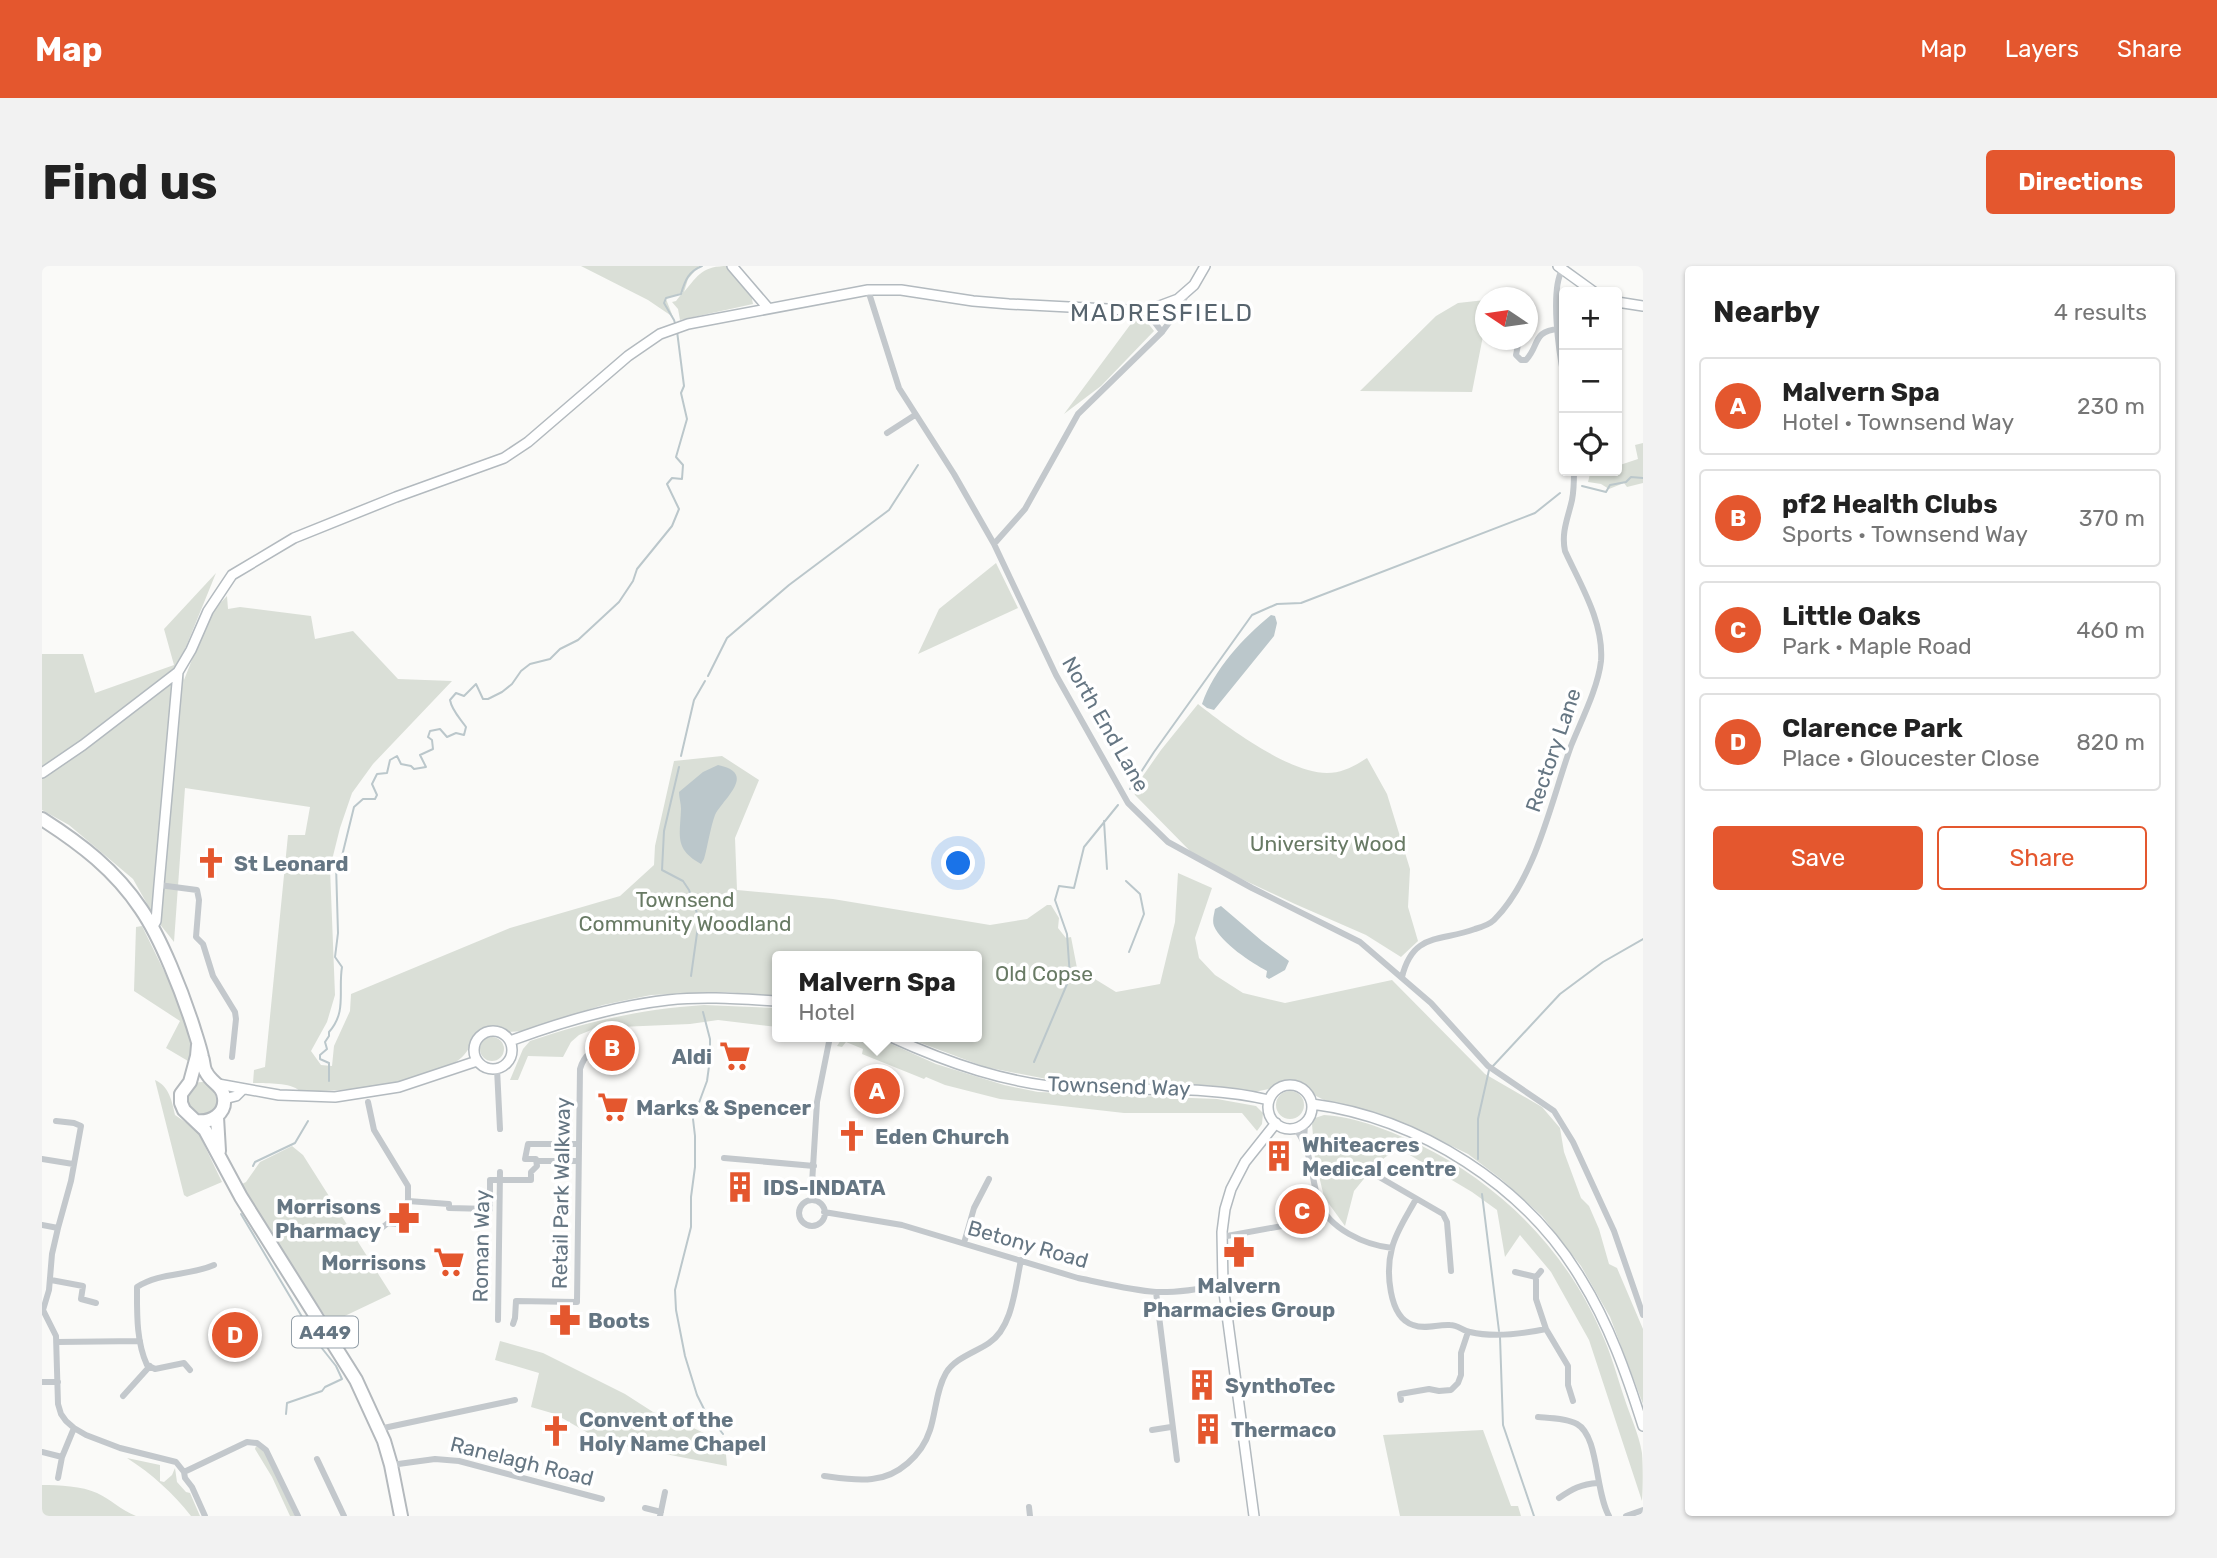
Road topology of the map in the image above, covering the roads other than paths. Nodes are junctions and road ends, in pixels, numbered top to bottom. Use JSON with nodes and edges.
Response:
{"nodes":[{"id":1,"x":732,"y":266,"type":"edge"},
{"id":2,"x":1205,"y":266,"type":"edge"},
{"id":3,"x":1560,"y":268,"type":"edge"},
{"id":4,"x":1587,"y":287,"type":"edge"},
{"id":5,"x":868,"y":290,"type":"junction"},
{"id":6,"x":1187,"y":292,"type":"junction"},
{"id":7,"x":1622,"y":303,"type":"edge"},
{"id":8,"x":1643,"y":306,"type":"edge"},
{"id":9,"x":768,"y":308,"type":"junction"},
{"id":10,"x":1146,"y":311,"type":"junction"},
{"id":11,"x":1559,"y":329,"type":"joint"},
{"id":12,"x":1162,"y":332,"type":"junction"},
{"id":13,"x":1538,"y":337,"type":"edge"},
{"id":14,"x":1517,"y":350,"type":"edge"},
{"id":15,"x":1532,"y":350,"type":"edge"},
{"id":16,"x":915,"y":415,"type":"junction"},
{"id":17,"x":887,"y":433,"type":"dead end"},
{"id":18,"x":1574,"y":476,"type":"edge"},
{"id":19,"x":994,"y":544,"type":"junction"},
{"id":20,"x":178,"y":672,"type":"junction"},
{"id":21,"x":42,"y":772,"type":"edge"},
{"id":22,"x":42,"y":819,"type":"edge"},
{"id":23,"x":159,"y":885,"type":"junction"},
{"id":24,"x":152,"y":928,"type":"junction"},
{"id":25,"x":1406,"y":960,"type":"junction"},
{"id":26,"x":1390,"y":967,"type":"junction"},
{"id":27,"x":1402,"y":977,"type":"junction"},
{"id":28,"x":239,"y":1001,"type":"dead end"},
{"id":29,"x":772,"y":1001,"type":"edge"},
{"id":30,"x":235,"y":1012,"type":"junction"},
{"id":31,"x":510,"y":1041,"type":"junction"},
{"id":32,"x":829,"y":1042,"type":"edge"},
{"id":33,"x":903,"y":1042,"type":"edge"},
{"id":34,"x":198,"y":1045,"type":"junction"},
{"id":35,"x":607,"y":1047,"type":"dead end"},
{"id":36,"x":232,"y":1057,"type":"dead end"},
{"id":37,"x":477,"y":1061,"type":"junction"},
{"id":38,"x":497,"y":1069,"type":"junction"},
{"id":39,"x":190,"y":1082,"type":"junction"},
{"id":40,"x":214,"y":1082,"type":"junction"},
{"id":41,"x":242,"y":1090,"type":"junction"},
{"id":42,"x":224,"y":1099,"type":"junction"},
{"id":43,"x":1269,"y":1100,"type":"junction"},
{"id":44,"x":368,"y":1102,"type":"dead end"},
{"id":45,"x":1312,"y":1104,"type":"junction"},
{"id":46,"x":217,"y":1117,"type":"junction"},
{"id":47,"x":56,"y":1121,"type":"dead end"},
{"id":48,"x":196,"y":1121,"type":"junction"},
{"id":49,"x":1276,"y":1123,"type":"junction"},
{"id":50,"x":1305,"y":1124,"type":"junction"},
{"id":51,"x":1295,"y":1128,"type":"junction"},
{"id":52,"x":500,"y":1129,"type":"dead end"},
{"id":53,"x":1304,"y":1140,"type":"junction"},
{"id":54,"x":579,"y":1144,"type":"junction"},
{"id":55,"x":724,"y":1158,"type":"dead end"},
{"id":56,"x":42,"y":1159,"type":"edge"},
{"id":57,"x":220,"y":1159,"type":"junction"},
{"id":58,"x":537,"y":1161,"type":"junction"},
{"id":59,"x":578,"y":1161,"type":"junction"},
{"id":60,"x":74,"y":1164,"type":"junction"},
{"id":61,"x":814,"y":1167,"type":"junction"},
{"id":62,"x":1387,"y":1169,"type":"dead end"},
{"id":63,"x":1374,"y":1174,"type":"dead end"},
{"id":64,"x":500,"y":1176,"type":"junction"},
{"id":65,"x":1382,"y":1177,"type":"junction"},
{"id":66,"x":989,"y":1179,"type":"dead end"},
{"id":67,"x":1416,"y":1199,"type":"junction"},
{"id":68,"x":408,"y":1200,"type":"junction"},
{"id":69,"x":811,"y":1200,"type":"junction"},
{"id":70,"x":824,"y":1212,"type":"junction"},
{"id":71,"x":1293,"y":1224,"type":"dead end"},
{"id":72,"x":42,"y":1225,"type":"edge"},
{"id":73,"x":58,"y":1228,"type":"junction"},
{"id":74,"x":1222,"y":1232,"type":"junction"},
{"id":75,"x":370,"y":1237,"type":"dead end"},
{"id":76,"x":964,"y":1243,"type":"junction"},
{"id":77,"x":1392,"y":1248,"type":"junction"},
{"id":78,"x":1021,"y":1260,"type":"junction"},
{"id":79,"x":1451,"y":1260,"type":"junction"},
{"id":80,"x":1462,"y":1260,"type":"dead end"},
{"id":81,"x":214,"y":1265,"type":"dead end"},
{"id":82,"x":1451,"y":1271,"type":"dead end"},
{"id":83,"x":1515,"y":1272,"type":"dead end"},
{"id":84,"x":51,"y":1280,"type":"junction"},
{"id":85,"x":1223,"y":1286,"type":"junction"},
{"id":86,"x":1156,"y":1292,"type":"junction"},
{"id":87,"x":96,"y":1303,"type":"dead end"},
{"id":88,"x":42,"y":1310,"type":"edge"},
{"id":89,"x":1643,"y":1315,"type":"edge"},
{"id":90,"x":498,"y":1320,"type":"dead end"},
{"id":91,"x":513,"y":1324,"type":"dead end"},
{"id":92,"x":1546,"y":1329,"type":"junction"},
{"id":93,"x":1468,"y":1332,"type":"junction"},
{"id":94,"x":140,"y":1341,"type":"junction"},
{"id":95,"x":57,"y":1342,"type":"junction"},
{"id":96,"x":150,"y":1366,"type":"junction"},
{"id":97,"x":190,"y":1370,"type":"dead end"},
{"id":98,"x":42,"y":1382,"type":"edge"},
{"id":99,"x":58,"y":1382,"type":"junction"},
{"id":100,"x":1400,"y":1394,"type":"dead end"},
{"id":101,"x":123,"y":1396,"type":"dead end"},
{"id":102,"x":515,"y":1400,"type":"dead end"},
{"id":103,"x":1573,"y":1401,"type":"dead end"},
{"id":104,"x":1538,"y":1417,"type":"dead end"},
{"id":105,"x":1551,"y":1418,"type":"junction"},
{"id":106,"x":1643,"y":1426,"type":"edge"},
{"id":107,"x":1171,"y":1427,"type":"junction"},
{"id":108,"x":1551,"y":1427,"type":"dead end"},
{"id":109,"x":74,"y":1428,"type":"junction"},
{"id":110,"x":379,"y":1429,"type":"junction"},
{"id":111,"x":1152,"y":1430,"type":"dead end"},
{"id":112,"x":42,"y":1452,"type":"edge"},
{"id":113,"x":62,"y":1457,"type":"junction"},
{"id":114,"x":317,"y":1459,"type":"dead end"},
{"id":115,"x":1177,"y":1460,"type":"dead end"},
{"id":116,"x":391,"y":1465,"type":"junction"},
{"id":117,"x":184,"y":1472,"type":"junction"},
{"id":118,"x":824,"y":1476,"type":"dead end"},
{"id":119,"x":58,"y":1478,"type":"dead end"},
{"id":120,"x":1563,"y":1480,"type":"dead end"},
{"id":121,"x":1598,"y":1483,"type":"junction"},
{"id":122,"x":1570,"y":1489,"type":"junction"},
{"id":123,"x":665,"y":1492,"type":"dead end"},
{"id":124,"x":1559,"y":1498,"type":"dead end"},
{"id":125,"x":602,"y":1499,"type":"dead end"},
{"id":126,"x":645,"y":1507,"type":"dead end"},
{"id":127,"x":1029,"y":1507,"type":"dead end"},
{"id":128,"x":1643,"y":1510,"type":"edge"},
{"id":129,"x":660,"y":1514,"type":"edge"},
{"id":130,"x":205,"y":1516,"type":"edge"},
{"id":131,"x":299,"y":1516,"type":"edge"},
{"id":132,"x":344,"y":1516,"type":"edge"},
{"id":133,"x":401,"y":1516,"type":"edge"},
{"id":134,"x":1030,"y":1516,"type":"edge"},
{"id":135,"x":1254,"y":1516,"type":"edge"},
{"id":136,"x":1609,"y":1516,"type":"edge"},
{"id":137,"x":1626,"y":1516,"type":"edge"}],
"edges":[{"from":1,"to":9,"type":"street"},
{"from":2,"to":6,"type":"street"},
{"from":3,"to":4,"type":"street"},
{"from":3,"to":11,"type":"street"},
{"from":5,"to":9,"type":"street"},
{"from":5,"to":10,"type":"street"},
{"from":5,"to":16,"type":"street","name":"North End Lane"},
{"from":6,"to":10,"type":"street"},
{"from":6,"to":12,"type":"street"},
{"from":7,"to":8,"type":"street"},
{"from":9,"to":20,"type":"street"},
{"from":10,"to":12,"type":"street"},
{"from":11,"to":13,"type":"street"},
{"from":12,"to":19,"type":"street"},
{"from":14,"to":15,"type":"street"},
{"from":16,"to":17,"type":"street"},
{"from":16,"to":19,"type":"street","name":"North End Lane"},
{"from":18,"to":25,"type":"street","name":"Rectory Lane"},
{"from":19,"to":26,"type":"street","name":"North End Lane"},
{"from":20,"to":21,"type":"street"},
{"from":20,"to":23,"type":"street"},
{"from":22,"to":24,"type":"highway","number":"A449"},
{"from":23,"to":24,"type":"street"},
{"from":23,"to":30,"type":"street"},
{"from":24,"to":34,"type":"highway","number":"A449"},
{"from":25,"to":26,"type":"street","name":"Rectory Lane"},
{"from":25,"to":27,"type":"street"},
{"from":26,"to":27,"type":"street","name":"North End Lane"},
{"from":27,"to":89,"type":"street","name":"North End Lane"},
{"from":28,"to":30,"type":"street"},
{"from":29,"to":31,"type":"street"},
{"from":30,"to":36,"type":"street"},
{"from":31,"to":37,"type":"street"},
{"from":31,"to":38,"type":"street"},
{"from":32,"to":61,"type":"street"},
{"from":33,"to":43,"type":"street","name":"Townsend Way"},
{"from":34,"to":39,"type":"highway","number":"A449"},
{"from":34,"to":40,"type":"highway","number":"A449"},
{"from":35,"to":54,"type":"street","name":"Retail Park Walkway"},
{"from":37,"to":38,"type":"street"},
{"from":37,"to":41,"type":"street"},
{"from":38,"to":52,"type":"street"},
{"from":39,"to":40,"type":"highway"},
{"from":39,"to":48,"type":"highway","number":"A449"},
{"from":40,"to":41,"type":"street"},
{"from":40,"to":42,"type":"highway","number":"A449"},
{"from":41,"to":42,"type":"street"},
{"from":42,"to":46,"type":"highway","number":"A449"},
{"from":43,"to":45,"type":"street"},
{"from":43,"to":49,"type":"street"},
{"from":44,"to":68,"type":"street"},
{"from":45,"to":50,"type":"street"},
{"from":45,"to":106,"type":"street"},
{"from":46,"to":48,"type":"highway"},
{"from":46,"to":57,"type":"highway","number":"A449"},
{"from":47,"to":60,"type":"street"},
{"from":48,"to":57,"type":"highway","number":"A449"},
{"from":49,"to":51,"type":"street"},
{"from":49,"to":74,"type":"street"},
{"from":50,"to":51,"type":"street"},
{"from":50,"to":53,"type":"street"},
{"from":51,"to":53,"type":"street"},
{"from":53,"to":77,"type":"street"},
{"from":54,"to":58,"type":"street"},
{"from":54,"to":59,"type":"street","name":"Retail Park Walkway"},
{"from":55,"to":61,"type":"street"},
{"from":56,"to":60,"type":"street"},
{"from":57,"to":110,"type":"highway","number":"A449"},
{"from":58,"to":59,"type":"street"},
{"from":58,"to":64,"type":"street"},
{"from":59,"to":91,"type":"street","name":"Retail Park Walkway"},
{"from":60,"to":73,"type":"street"},
{"from":61,"to":69,"type":"street"},
{"from":62,"to":65,"type":"street"},
{"from":63,"to":65,"type":"street"},
{"from":64,"to":68,"type":"street"},
{"from":64,"to":90,"type":"street","name":"Roman Way"},
{"from":65,"to":67,"type":"street"},
{"from":66,"to":76,"type":"street"},
{"from":67,"to":77,"type":"street"},
{"from":67,"to":79,"type":"street"},
{"from":68,"to":75,"type":"street"},
{"from":69,"to":70,"type":"street"},
{"from":69,"to":70,"type":"street"},
{"from":70,"to":76,"type":"street","name":"Betony Road"},
{"from":71,"to":74,"type":"street"},
{"from":72,"to":73,"type":"street"},
{"from":73,"to":84,"type":"street"},
{"from":74,"to":85,"type":"street"},
{"from":76,"to":78,"type":"street","name":"Betony Road"},
{"from":77,"to":93,"type":"street"},
{"from":78,"to":86,"type":"street","name":"Betony Road"},
{"from":78,"to":118,"type":"street"},
{"from":79,"to":80,"type":"street"},
{"from":79,"to":82,"type":"street"},
{"from":81,"to":94,"type":"street"},
{"from":83,"to":92,"type":"street"},
{"from":84,"to":87,"type":"street"},
{"from":84,"to":88,"type":"street"},
{"from":85,"to":86,"type":"street","name":"Betony Road"},
{"from":85,"to":135,"type":"street"},
{"from":86,"to":107,"type":"street"},
{"from":88,"to":95,"type":"street"},
{"from":92,"to":93,"type":"street"},
{"from":92,"to":103,"type":"street"},
{"from":93,"to":100,"type":"street"},
{"from":94,"to":95,"type":"street"},
{"from":94,"to":96,"type":"street"},
{"from":95,"to":99,"type":"street"},
{"from":96,"to":97,"type":"street"},
{"from":96,"to":101,"type":"street"},
{"from":98,"to":99,"type":"street"},
{"from":99,"to":109,"type":"street"},
{"from":102,"to":110,"type":"street"},
{"from":104,"to":105,"type":"street"},
{"from":105,"to":108,"type":"street"},
{"from":105,"to":121,"type":"street"},
{"from":107,"to":111,"type":"street"},
{"from":107,"to":115,"type":"street"},
{"from":109,"to":113,"type":"street"},
{"from":109,"to":117,"type":"street"},
{"from":110,"to":116,"type":"highway","number":"A449"},
{"from":112,"to":113,"type":"street"},
{"from":113,"to":119,"type":"street"},
{"from":114,"to":132,"type":"street"},
{"from":116,"to":125,"type":"street","name":"Ranelagh Road"},
{"from":116,"to":133,"type":"highway","number":"A449"},
{"from":117,"to":130,"type":"street"},
{"from":117,"to":131,"type":"street"},
{"from":120,"to":122,"type":"street"},
{"from":121,"to":122,"type":"street"},
{"from":121,"to":136,"type":"street"},
{"from":122,"to":124,"type":"street"},
{"from":123,"to":129,"type":"street"},
{"from":126,"to":129,"type":"street"},
{"from":127,"to":134,"type":"street"},
{"from":128,"to":137,"type":"street"}]}
